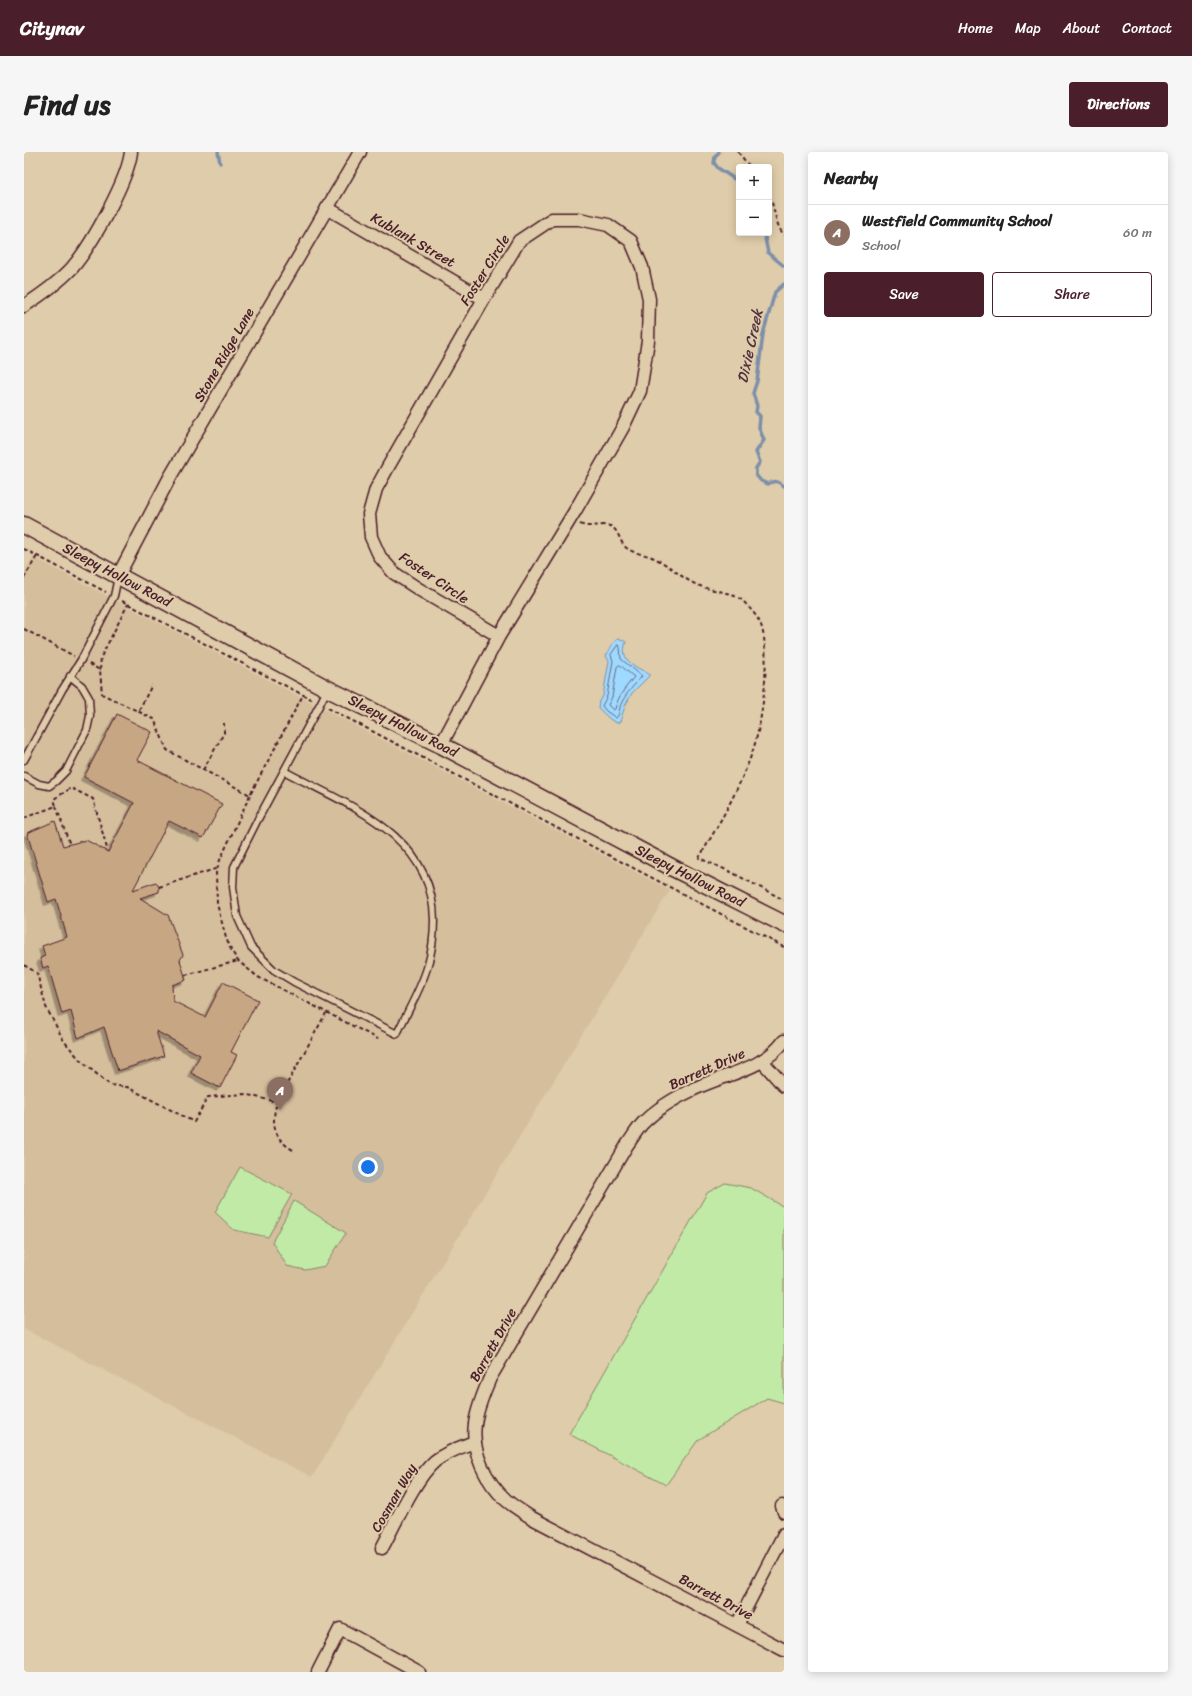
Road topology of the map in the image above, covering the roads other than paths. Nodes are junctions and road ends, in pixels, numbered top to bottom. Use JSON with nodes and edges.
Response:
{"nodes":[{"id":1,"x":131,"y":152,"type":"edge"},
{"id":2,"x":360,"y":152,"type":"edge"},
{"id":3,"x":326,"y":208,"type":"junction"},
{"id":4,"x":484,"y":299,"type":"junction"},
{"id":5,"x":24,"y":306,"type":"edge"},
{"id":6,"x":24,"y":525,"type":"edge"},
{"id":7,"x":118,"y":576,"type":"junction"},
{"id":8,"x":499,"y":636,"type":"junction"},
{"id":9,"x":70,"y":676,"type":"junction"},
{"id":10,"x":328,"y":689,"type":"junction"},
{"id":11,"x":441,"y":745,"type":"junction"},
{"id":12,"x":24,"y":760,"type":"edge"},
{"id":13,"x":284,"y":771,"type":"junction"},
{"id":14,"x":24,"y":776,"type":"edge"},
{"id":15,"x":784,"y":924,"type":"edge"},
{"id":16,"x":784,"y":1041,"type":"edge"},
{"id":17,"x":762,"y":1061,"type":"junction"},
{"id":18,"x":784,"y":1086,"type":"edge"},
{"id":19,"x":474,"y":1442,"type":"junction"},
{"id":20,"x":784,"y":1534,"type":"edge"},
{"id":21,"x":382,"y":1548,"type":"dead end"},
{"id":22,"x":738,"y":1625,"type":"junction"},
{"id":23,"x":784,"y":1650,"type":"edge"},
{"id":24,"x":318,"y":1672,"type":"edge"},
{"id":25,"x":419,"y":1672,"type":"edge"}],
"edges":[{"from":1,"to":5,"type":"street"},
{"from":2,"to":3,"type":"street","name":"Stone Ridge Lane"},
{"from":3,"to":4,"type":"street","name":"Kublank Street"},
{"from":3,"to":7,"type":"street","name":"Stone Ridge Lane"},
{"from":4,"to":8,"type":"street","name":"Foster Circle"},
{"from":4,"to":8,"type":"street","name":"Foster Circle"},
{"from":6,"to":7,"type":"street","name":"Sleepy Hollow Road"},
{"from":7,"to":9,"type":"lane"},
{"from":7,"to":10,"type":"street","name":"Sleepy Hollow Road"},
{"from":8,"to":11,"type":"street","name":"Foster Circle"},
{"from":9,"to":12,"type":"lane"},
{"from":9,"to":14,"type":"lane"},
{"from":10,"to":11,"type":"street","name":"Sleepy Hollow Road"},
{"from":10,"to":13,"type":"lane"},
{"from":11,"to":15,"type":"street","name":"Sleepy Hollow Road"},
{"from":13,"to":13,"type":"lane"},
{"from":16,"to":17,"type":"street","name":"Barrett Drive"},
{"from":17,"to":18,"type":"street"},
{"from":17,"to":19,"type":"street","name":"Barrett Drive"},
{"from":19,"to":21,"type":"street","name":"Cosman Way"},
{"from":19,"to":22,"type":"street","name":"Barrett Drive"},
{"from":20,"to":22,"type":"street"},
{"from":22,"to":23,"type":"street","name":"Barrett Drive"},
{"from":24,"to":25,"type":"street"}]}
